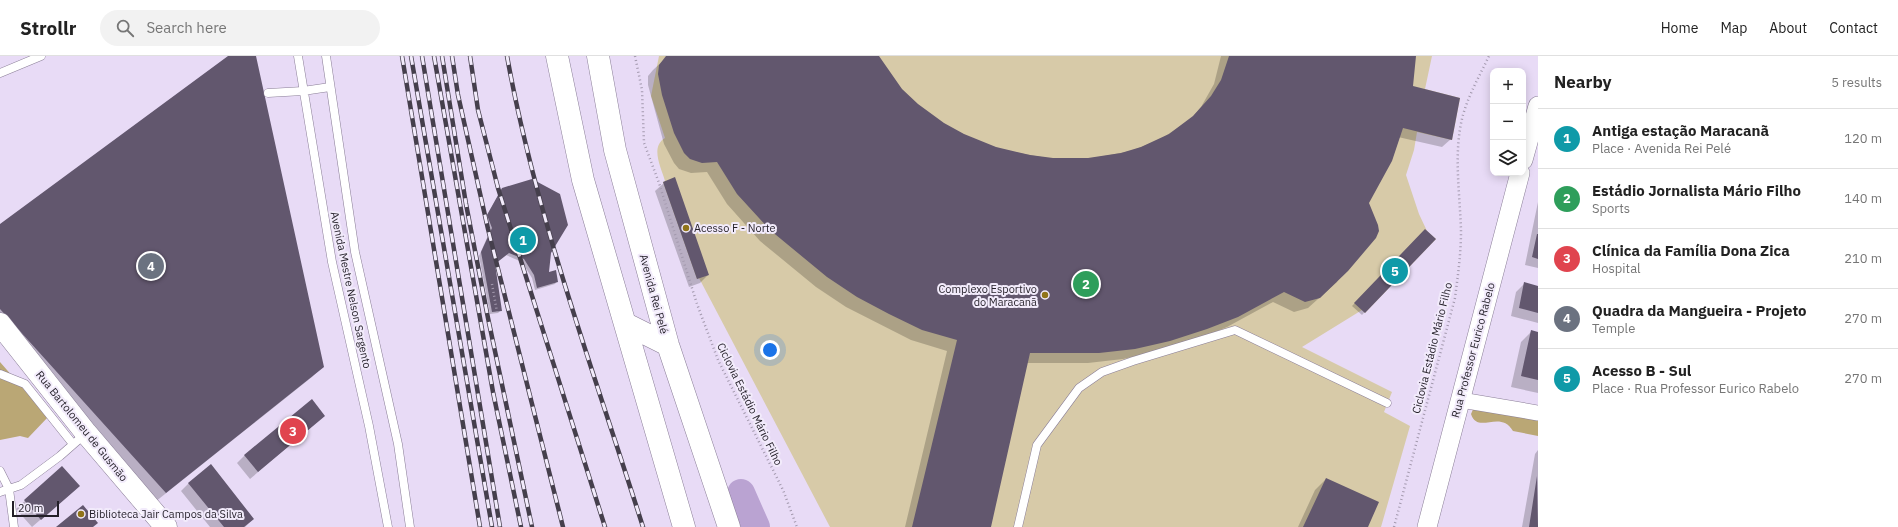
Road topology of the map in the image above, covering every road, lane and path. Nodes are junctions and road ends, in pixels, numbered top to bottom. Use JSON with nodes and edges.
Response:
{"nodes":[{"id":1,"x":41,"y":56,"type":"edge"},
{"id":2,"x":298,"y":56,"type":"edge"},
{"id":3,"x":326,"y":56,"type":"edge"},
{"id":4,"x":557,"y":56,"type":"edge"},
{"id":5,"x":598,"y":56,"type":"edge"},
{"id":6,"x":636,"y":56,"type":"edge"},
{"id":7,"x":1489,"y":56,"type":"edge"},
{"id":8,"x":0,"y":73,"type":"edge"},
{"id":9,"x":330,"y":87,"type":"junction"},
{"id":10,"x":303,"y":90,"type":"junction"},
{"id":11,"x":268,"y":93,"type":"dead end"},
{"id":12,"x":1538,"y":106,"type":"edge"},
{"id":13,"x":1526,"y":149,"type":"edge"},
{"id":14,"x":1519,"y":176,"type":"edge"},
{"id":15,"x":492,"y":284,"type":"dead end"},
{"id":16,"x":497,"y":312,"type":"dead end"},
{"id":17,"x":0,"y":324,"type":"edge"},
{"id":18,"x":626,"y":324,"type":"junction"},
{"id":19,"x":668,"y":345,"type":"junction"},
{"id":20,"x":0,"y":374,"type":"edge"},
{"id":21,"x":1461,"y":400,"type":"junction"},
{"id":22,"x":1387,"y":403,"type":"dead end"},
{"id":23,"x":1538,"y":413,"type":"edge"},
{"id":24,"x":79,"y":438,"type":"junction"},
{"id":25,"x":0,"y":471,"type":"edge"},
{"id":26,"x":9,"y":489,"type":"junction"},
{"id":27,"x":0,"y":492,"type":"edge"},
{"id":28,"x":14,"y":527,"type":"edge"},
{"id":29,"x":166,"y":527,"type":"edge"},
{"id":30,"x":388,"y":527,"type":"edge"},
{"id":31,"x":410,"y":527,"type":"edge"},
{"id":32,"x":684,"y":527,"type":"edge"},
{"id":33,"x":729,"y":527,"type":"edge"},
{"id":34,"x":797,"y":527,"type":"edge"},
{"id":35,"x":1018,"y":527,"type":"edge"},
{"id":36,"x":1394,"y":527,"type":"edge"},
{"id":37,"x":1427,"y":527,"type":"edge"}],
"edges":[{"from":1,"to":8,"type":"lane"},
{"from":2,"to":10,"type":"lane","name":"Avenida Mestre Nelson Sargento"},
{"from":3,"to":9,"type":"lane","name":"Avenida Mestre Nelson Sargento"},
{"from":4,"to":18,"type":"main road"},
{"from":5,"to":19,"type":"main road","name":"Avenida Rei Pelé"},
{"from":6,"to":34,"type":"path","name":"Ciclovia Estádio Mário Filho"},
{"from":7,"to":36,"type":"path","name":"Ciclovia Estádio Mário Filho"},
{"from":9,"to":10,"type":"lane"},
{"from":9,"to":31,"type":"lane","name":"Avenida Mestre Nelson Sargento"},
{"from":10,"to":11,"type":"lane"},
{"from":10,"to":30,"type":"lane","name":"Avenida Mestre Nelson Sargento"},
{"from":12,"to":13,"type":"street"},
{"from":14,"to":21,"type":"street","name":"Rua Professor Eurico Rabelo"},
{"from":15,"to":16,"type":"path"},
{"from":17,"to":24,"type":"main road","name":"Rua Bartolomeu de Gusmão"},
{"from":18,"to":19,"type":"main road"},
{"from":18,"to":32,"type":"main road"},
{"from":19,"to":33,"type":"main road","name":"Avenida Rei Pelé"},
{"from":20,"to":24,"type":"lane"},
{"from":21,"to":23,"type":"street"},
{"from":21,"to":37,"type":"street","name":"Rua Professor Eurico Rabelo"},
{"from":22,"to":35,"type":"lane"},
{"from":24,"to":26,"type":"lane"},
{"from":24,"to":29,"type":"main road","name":"Rua Bartolomeu de Gusmão"},
{"from":25,"to":26,"type":"lane"},
{"from":26,"to":27,"type":"lane"},
{"from":26,"to":28,"type":"lane"}]}
